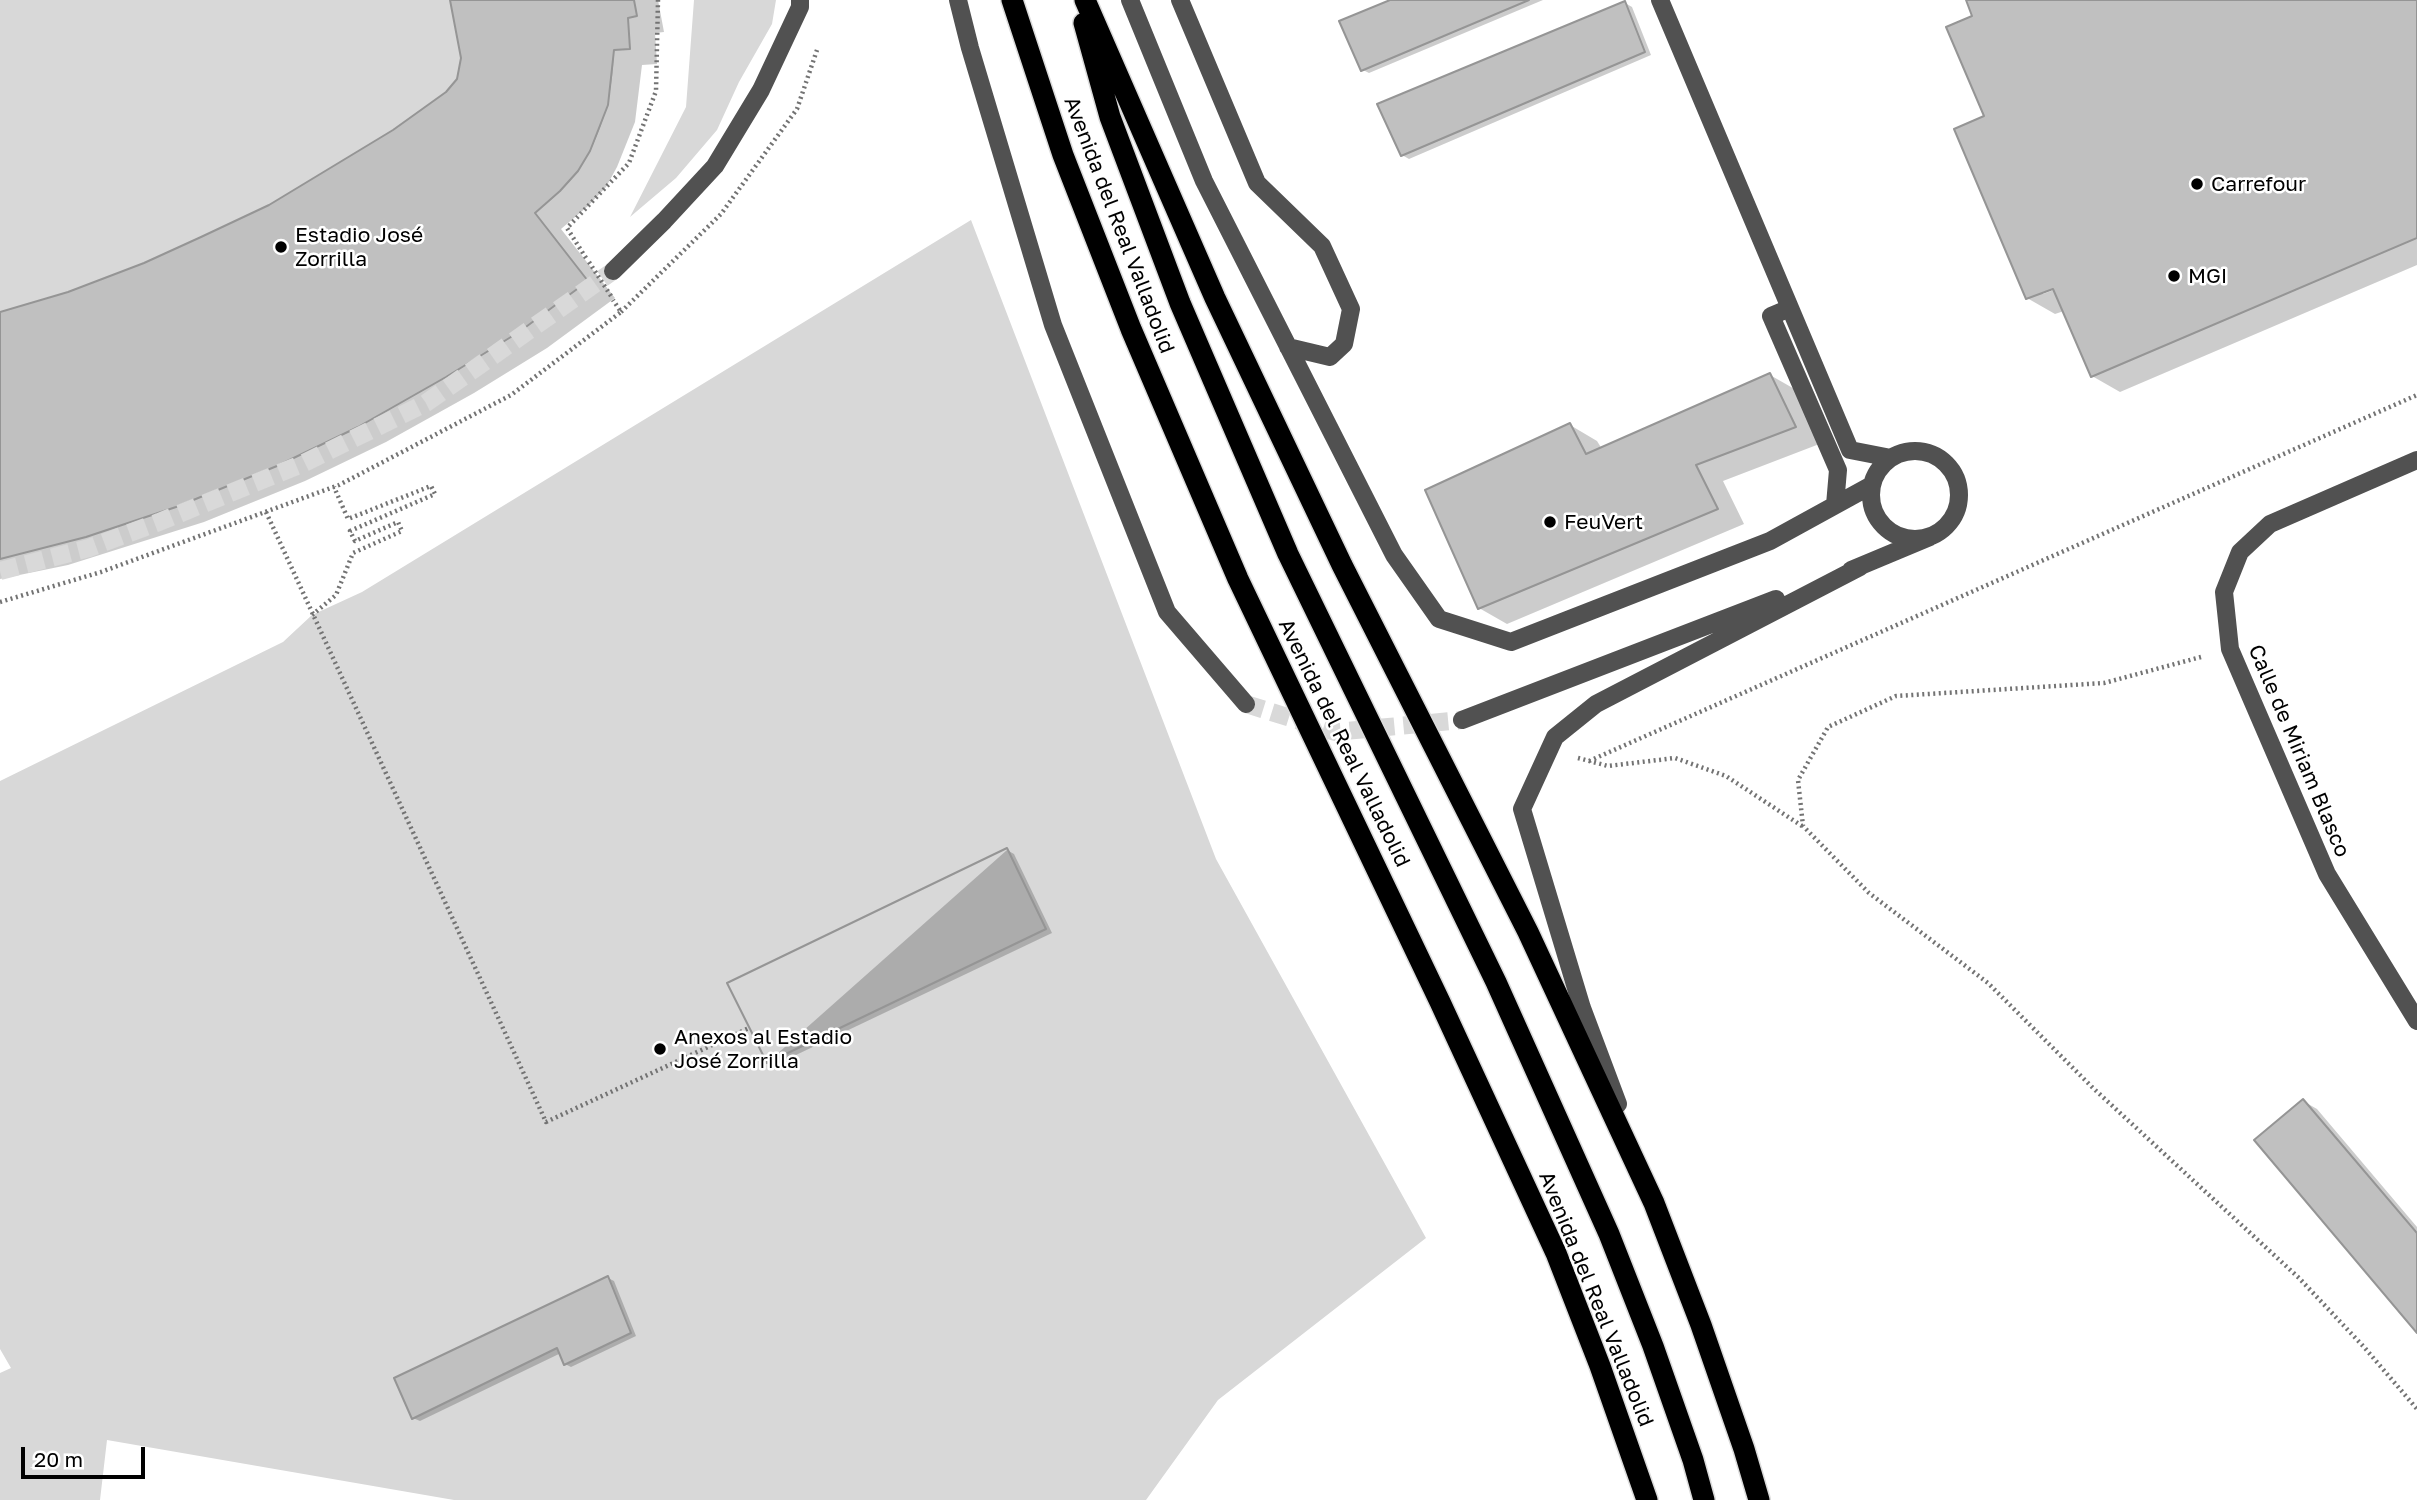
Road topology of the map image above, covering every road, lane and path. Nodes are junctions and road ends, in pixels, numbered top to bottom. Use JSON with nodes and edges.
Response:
{"nodes":[{"id":1,"x":658,"y":0,"type":"edge"},
{"id":2,"x":800,"y":0,"type":"edge"},
{"id":3,"x":958,"y":0,"type":"edge"},
{"id":4,"x":1012,"y":0,"type":"edge"},
{"id":5,"x":1077,"y":0,"type":"edge"},
{"id":6,"x":1085,"y":0,"type":"edge"},
{"id":7,"x":1130,"y":0,"type":"edge"},
{"id":8,"x":1180,"y":0,"type":"edge"},
{"id":9,"x":1660,"y":0,"type":"edge"},
{"id":10,"x":612,"y":271,"type":"tunnel mouth"},
{"id":11,"x":1790,"y":307,"type":"junction"},
{"id":12,"x":1287,"y":347,"type":"junction"},
{"id":13,"x":2417,"y":395,"type":"edge"},
{"id":14,"x":1891,"y":458,"type":"junction"},
{"id":15,"x":2417,"y":460,"type":"edge"},
{"id":16,"x":1872,"y":485,"type":"junction"},
{"id":17,"x":334,"y":487,"type":"junction"},
{"id":18,"x":1835,"y":505,"type":"junction"},
{"id":19,"x":267,"y":512,"type":"junction"},
{"id":20,"x":1930,"y":537,"type":"junction"},
{"id":21,"x":1860,"y":567,"type":"junction"},
{"id":22,"x":0,"y":602,"type":"edge"},
{"id":23,"x":312,"y":615,"type":"junction"},
{"id":24,"x":2230,"y":649,"type":"junction"},
{"id":25,"x":1246,"y":704,"type":"tunnel mouth"},
{"id":26,"x":1462,"y":720,"type":"tunnel mouth"},
{"id":27,"x":1550,"y":750,"type":"junction"},
{"id":28,"x":1589,"y":761,"type":"junction"},
{"id":29,"x":1803,"y":826,"type":"junction"},
{"id":30,"x":2417,"y":1021,"type":"edge"},
{"id":31,"x":749,"y":1028,"type":"dead end"},
{"id":32,"x":1654,"y":1203,"type":"junction"},
{"id":33,"x":2417,"y":1409,"type":"edge"},
{"id":34,"x":1647,"y":1500,"type":"edge"},
{"id":35,"x":1704,"y":1500,"type":"edge"},
{"id":36,"x":1759,"y":1500,"type":"edge"}],
"edges":[{"from":1,"to":17,"type":"path","bridge":true},
{"from":2,"to":10,"type":"street"},
{"from":3,"to":25,"type":"street"},
{"from":4,"to":34,"type":"highway","name":"Avenida del Real Valladolid"},
{"from":5,"to":35,"type":"highway","name":"Avenida del Real Valladolid"},
{"from":6,"to":32,"type":"highway"},
{"from":7,"to":12,"type":"street"},
{"from":8,"to":12,"type":"street"},
{"from":9,"to":11,"type":"street"},
{"from":11,"to":14,"type":"street"},
{"from":11,"to":18,"type":"street"},
{"from":12,"to":18,"type":"street"},
{"from":13,"to":28,"type":"path"},
{"from":14,"to":16,"type":"street"},
{"from":14,"to":20,"type":"street"},
{"from":15,"to":24,"type":"street","name":"Calle de Miriam Blasco"},
{"from":16,"to":18,"type":"street"},
{"from":16,"to":20,"type":"street"},
{"from":17,"to":19,"type":"path"},
{"from":17,"to":23,"type":"path"},
{"from":19,"to":22,"type":"path"},
{"from":19,"to":23,"type":"path"},
{"from":20,"to":21,"type":"street"},
{"from":21,"to":26,"type":"street"},
{"from":21,"to":27,"type":"street"},
{"from":23,"to":31,"type":"path"},
{"from":24,"to":29,"type":"path"},
{"from":24,"to":30,"type":"street","name":"Calle de Miriam Blasco"},
{"from":27,"to":28,"type":"path"},
{"from":27,"to":32,"type":"street"},
{"from":28,"to":29,"type":"path"},
{"from":29,"to":33,"type":"path"},
{"from":32,"to":36,"type":"highway"}]}
